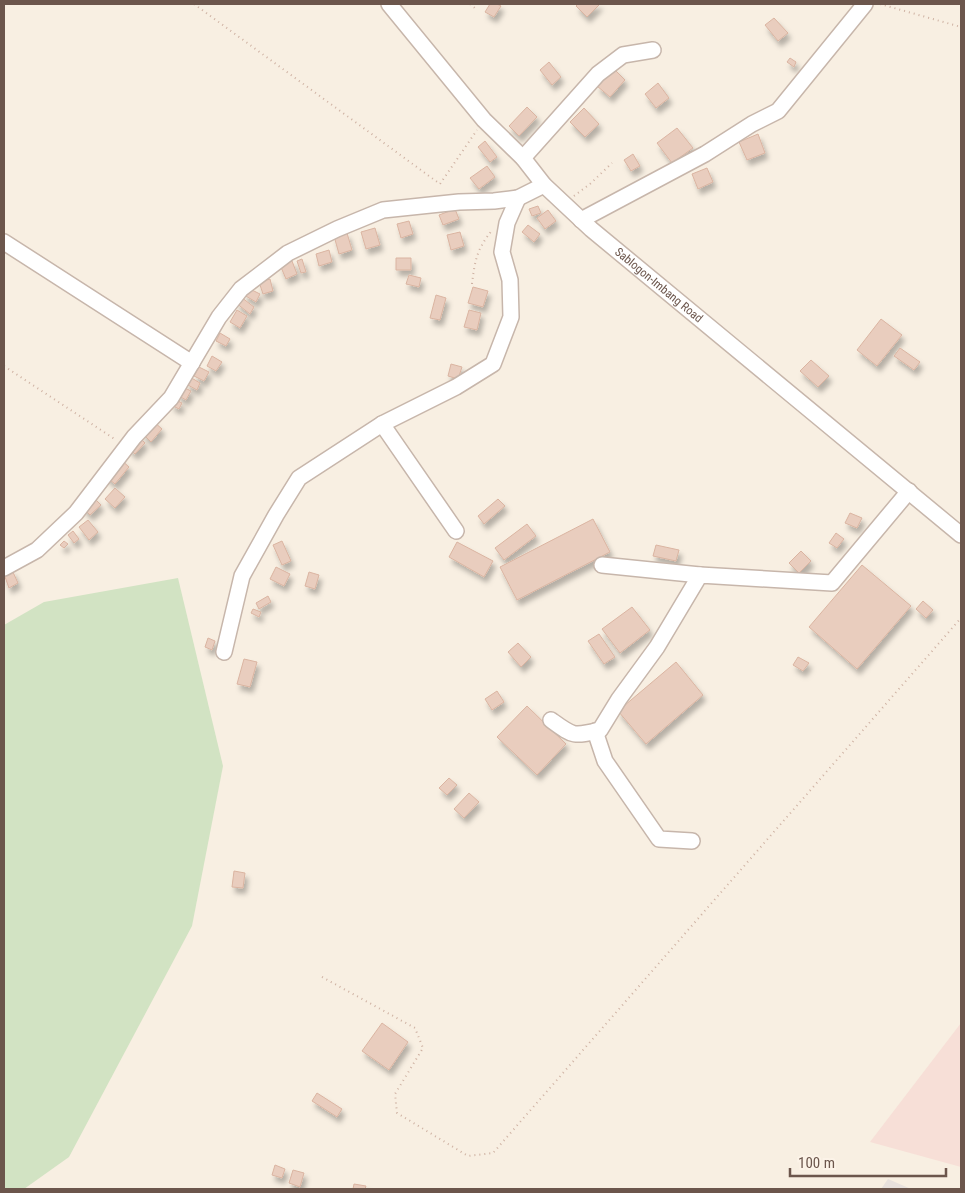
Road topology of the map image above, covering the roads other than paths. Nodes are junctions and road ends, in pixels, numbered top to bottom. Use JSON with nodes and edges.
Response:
{"nodes":[{"id":1,"x":389,"y":4,"type":"edge"},
{"id":2,"x":865,"y":4,"type":"edge"},
{"id":3,"x":654,"y":50,"type":"dead end"},
{"id":4,"x":523,"y":158,"type":"junction"},
{"id":5,"x":544,"y":185,"type":"junction"},
{"id":6,"x":518,"y":198,"type":"junction"},
{"id":7,"x":581,"y":220,"type":"junction"},
{"id":8,"x":4,"y":242,"type":"edge"},
{"id":9,"x":192,"y":363,"type":"junction"},
{"id":10,"x":382,"y":424,"type":"junction"},
{"id":11,"x":909,"y":491,"type":"junction"},
{"id":12,"x":456,"y":531,"type":"dead end"},
{"id":13,"x":961,"y":535,"type":"edge"},
{"id":14,"x":602,"y":565,"type":"dead end"},
{"id":15,"x":4,"y":568,"type":"edge"},
{"id":16,"x":700,"y":575,"type":"junction"},
{"id":17,"x":224,"y":652,"type":"dead end"},
{"id":18,"x":551,"y":720,"type":"dead end"},
{"id":19,"x":595,"y":731,"type":"junction"},
{"id":20,"x":692,"y":841,"type":"dead end"}],
"edges":[{"from":1,"to":4,"type":"street","name":"Sablogon-Imbang Road"},
{"from":2,"to":7,"type":"street"},
{"from":3,"to":4,"type":"street"},
{"from":4,"to":5,"type":"street","name":"Sablogon-Imbang Road"},
{"from":5,"to":6,"type":"street"},
{"from":5,"to":7,"type":"street","name":"Sablogon-Imbang Road"},
{"from":6,"to":9,"type":"street"},
{"from":6,"to":10,"type":"street"},
{"from":7,"to":11,"type":"street","name":"Sablogon-Imbang Road"},
{"from":8,"to":9,"type":"street"},
{"from":9,"to":15,"type":"street"},
{"from":10,"to":12,"type":"street"},
{"from":10,"to":17,"type":"street"},
{"from":11,"to":13,"type":"street","name":"Sablogon-Imbang Road"},
{"from":11,"to":16,"type":"street"},
{"from":14,"to":16,"type":"street"},
{"from":16,"to":19,"type":"street"},
{"from":18,"to":19,"type":"street"},
{"from":19,"to":20,"type":"street"}]}
